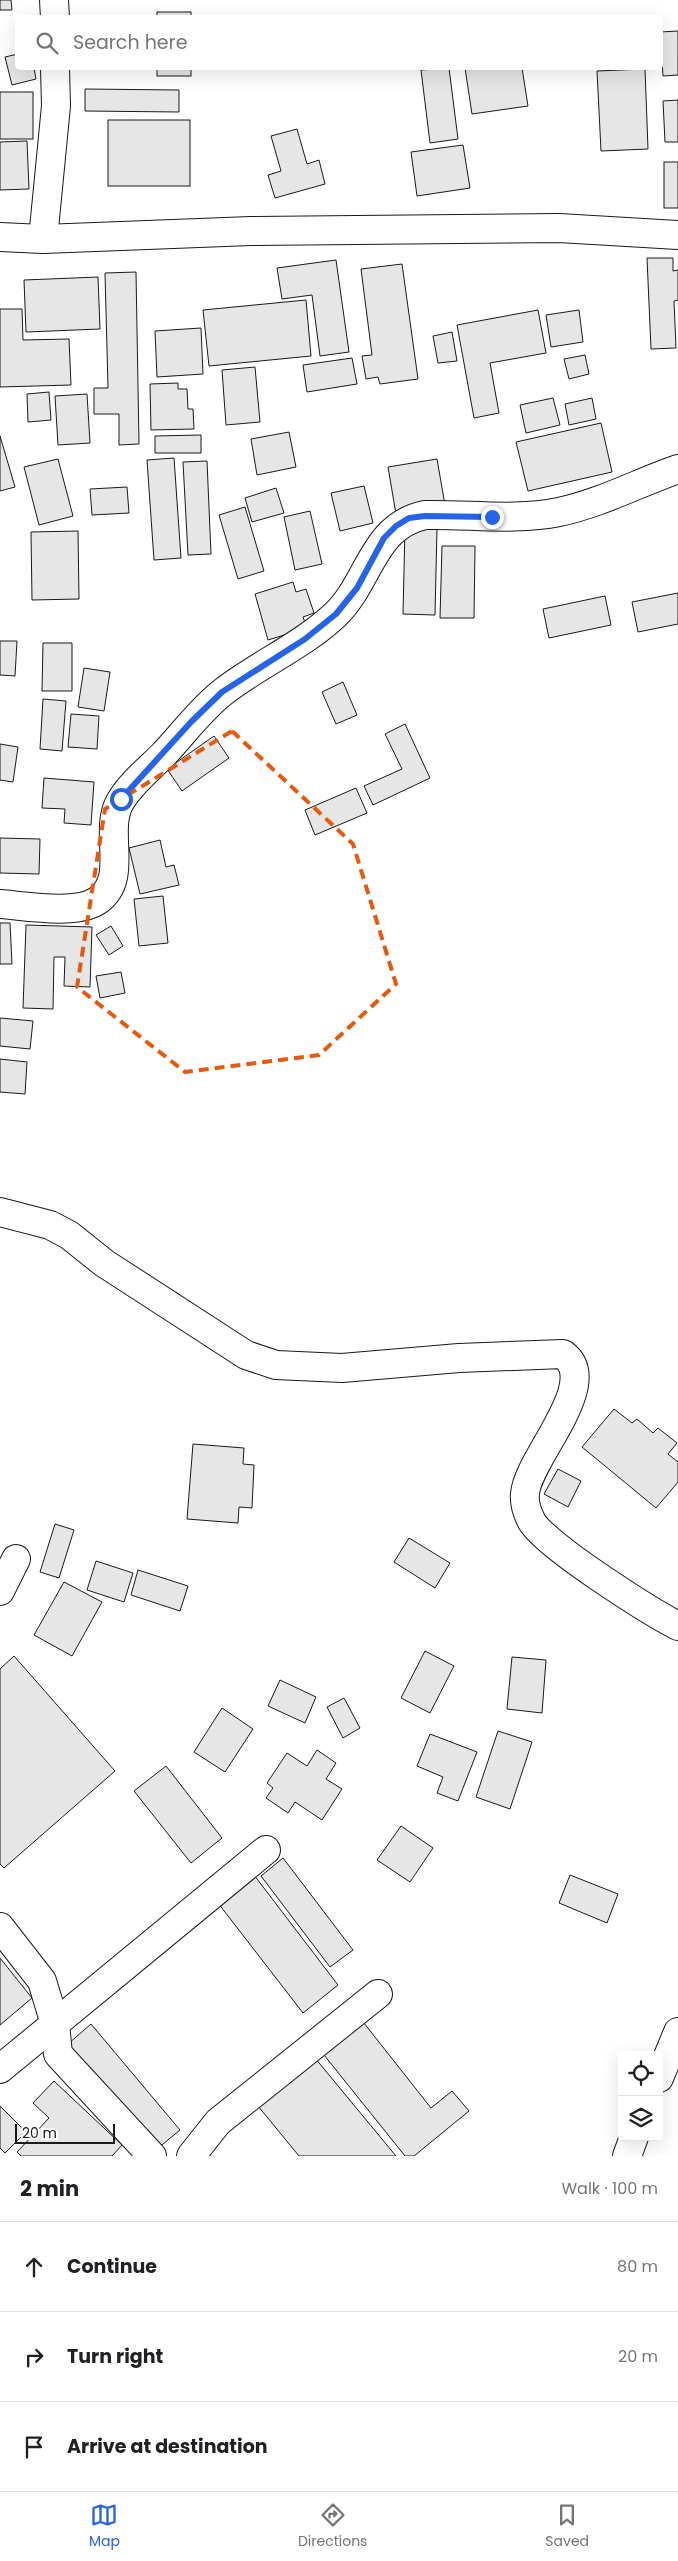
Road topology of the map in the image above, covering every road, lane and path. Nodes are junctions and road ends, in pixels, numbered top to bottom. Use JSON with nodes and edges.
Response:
{"nodes":[{"id":1,"x":54,"y":0,"type":"edge"},
{"id":2,"x":54,"y":15,"type":"edge"},
{"id":3,"x":55,"y":70,"type":"edge"},
{"id":4,"x":678,"y":235,"type":"edge"},
{"id":5,"x":0,"y":237,"type":"edge"},
{"id":6,"x":43,"y":240,"type":"junction"},
{"id":7,"x":678,"y":469,"type":"edge"},
{"id":8,"x":0,"y":904,"type":"edge"},
{"id":9,"x":0,"y":1212,"type":"edge"},
{"id":10,"x":16,"y":1559,"type":"dead end"},
{"id":11,"x":0,"y":1591,"type":"edge"},
{"id":12,"x":678,"y":1626,"type":"edge"},
{"id":13,"x":266,"y":1850,"type":"dead end"},
{"id":14,"x":0,"y":1927,"type":"edge"},
{"id":15,"x":378,"y":1994,"type":"dead end"},
{"id":16,"x":55,"y":2024,"type":"junction"},
{"id":17,"x":678,"y":2032,"type":"edge"},
{"id":18,"x":663,"y":2068,"type":"edge"},
{"id":19,"x":0,"y":2069,"type":"edge"},
{"id":20,"x":633,"y":2141,"type":"edge"},
{"id":21,"x":152,"y":2156,"type":"edge"},
{"id":22,"x":191,"y":2156,"type":"edge"},
{"id":23,"x":627,"y":2156,"type":"edge"}],
"edges":[{"from":1,"to":2,"type":"street"},
{"from":3,"to":6,"type":"street"},
{"from":4,"to":6,"type":"street"},
{"from":5,"to":6,"type":"street"},
{"from":7,"to":8,"type":"street"},
{"from":9,"to":12,"type":"street"},
{"from":10,"to":11,"type":"street"},
{"from":13,"to":16,"type":"street"},
{"from":14,"to":16,"type":"street"},
{"from":15,"to":22,"type":"street"},
{"from":16,"to":19,"type":"street"},
{"from":16,"to":21,"type":"street"},
{"from":17,"to":18,"type":"street"},
{"from":20,"to":23,"type":"street"}]}
